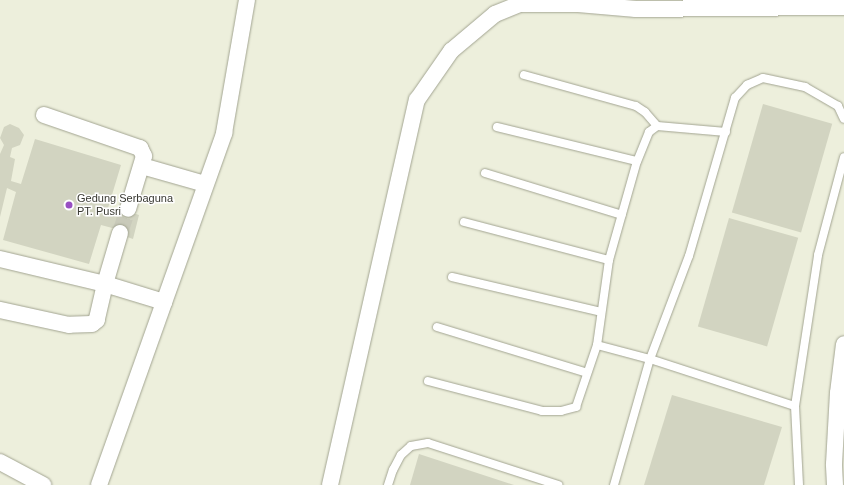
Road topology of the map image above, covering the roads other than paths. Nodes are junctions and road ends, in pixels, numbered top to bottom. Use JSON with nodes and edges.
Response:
{"nodes":[{"id":1,"x":247,"y":0,"type":"edge"},
{"id":2,"x":844,"y":7,"type":"edge"},
{"id":3,"x":524,"y":75,"type":"dead end"},
{"id":4,"x":44,"y":115,"type":"dead end"},
{"id":5,"x":844,"y":119,"type":"edge"},
{"id":6,"x":497,"y":126,"type":"dead end"},
{"id":7,"x":657,"y":126,"type":"junction"},
{"id":8,"x":726,"y":132,"type":"junction"},
{"id":9,"x":844,"y":157,"type":"edge"},
{"id":10,"x":637,"y":161,"type":"junction"},
{"id":11,"x":142,"y":166,"type":"junction"},
{"id":12,"x":485,"y":173,"type":"dead end"},
{"id":13,"x":205,"y":184,"type":"junction"},
{"id":14,"x":128,"y":210,"type":"tunnel mouth"},
{"id":15,"x":622,"y":215,"type":"junction"},
{"id":16,"x":464,"y":222,"type":"dead end"},
{"id":17,"x":120,"y":233,"type":"tunnel mouth"},
{"id":18,"x":0,"y":259,"type":"edge"},
{"id":19,"x":609,"y":260,"type":"junction"},
{"id":20,"x":452,"y":277,"type":"dead end"},
{"id":21,"x":105,"y":284,"type":"junction"},
{"id":22,"x":164,"y":302,"type":"junction"},
{"id":23,"x":0,"y":310,"type":"edge"},
{"id":24,"x":601,"y":312,"type":"junction"},
{"id":25,"x":437,"y":327,"type":"dead end"},
{"id":26,"x":844,"y":344,"type":"edge"},
{"id":27,"x":597,"y":345,"type":"junction"},
{"id":28,"x":650,"y":359,"type":"junction"},
{"id":29,"x":587,"y":373,"type":"junction"},
{"id":30,"x":428,"y":381,"type":"dead end"},
{"id":31,"x":841,"y":393,"type":"edge"},
{"id":32,"x":795,"y":406,"type":"junction"},
{"id":33,"x":0,"y":462,"type":"edge"},
{"id":34,"x":101,"y":477,"type":"edge"},
{"id":35,"x":26,"y":480,"type":"edge"},
{"id":36,"x":43,"y":485,"type":"edge"},
{"id":37,"x":92,"y":485,"type":"edge"},
{"id":38,"x":330,"y":485,"type":"edge"},
{"id":39,"x":388,"y":485,"type":"edge"},
{"id":40,"x":558,"y":485,"type":"edge"},
{"id":41,"x":614,"y":485,"type":"edge"},
{"id":42,"x":799,"y":485,"type":"edge"},
{"id":43,"x":835,"y":485,"type":"edge"}],
"edges":[{"from":1,"to":13,"type":"street"},
{"from":2,"to":38,"type":"street"},
{"from":3,"to":7,"type":"lane"},
{"from":4,"to":11,"type":"street"},
{"from":5,"to":8,"type":"lane"},
{"from":6,"to":10,"type":"lane"},
{"from":7,"to":8,"type":"lane"},
{"from":7,"to":10,"type":"lane"},
{"from":8,"to":28,"type":"lane"},
{"from":9,"to":32,"type":"lane"},
{"from":10,"to":15,"type":"lane"},
{"from":11,"to":13,"type":"street"},
{"from":11,"to":14,"type":"street"},
{"from":12,"to":15,"type":"lane"},
{"from":13,"to":22,"type":"street"},
{"from":15,"to":19,"type":"lane"},
{"from":16,"to":19,"type":"lane"},
{"from":17,"to":21,"type":"street"},
{"from":18,"to":21,"type":"street"},
{"from":19,"to":24,"type":"lane"},
{"from":20,"to":24,"type":"lane"},
{"from":21,"to":22,"type":"street"},
{"from":21,"to":23,"type":"street"},
{"from":22,"to":34,"type":"street"},
{"from":24,"to":27,"type":"lane"},
{"from":25,"to":29,"type":"lane"},
{"from":26,"to":31,"type":"street"},
{"from":27,"to":28,"type":"lane"},
{"from":27,"to":29,"type":"lane"},
{"from":28,"to":32,"type":"lane"},
{"from":28,"to":41,"type":"lane"},
{"from":29,"to":30,"type":"lane"},
{"from":31,"to":43,"type":"street"},
{"from":32,"to":42,"type":"lane"},
{"from":33,"to":35,"type":"street"},
{"from":34,"to":37,"type":"street"},
{"from":35,"to":36,"type":"street"},
{"from":39,"to":40,"type":"lane"}]}
